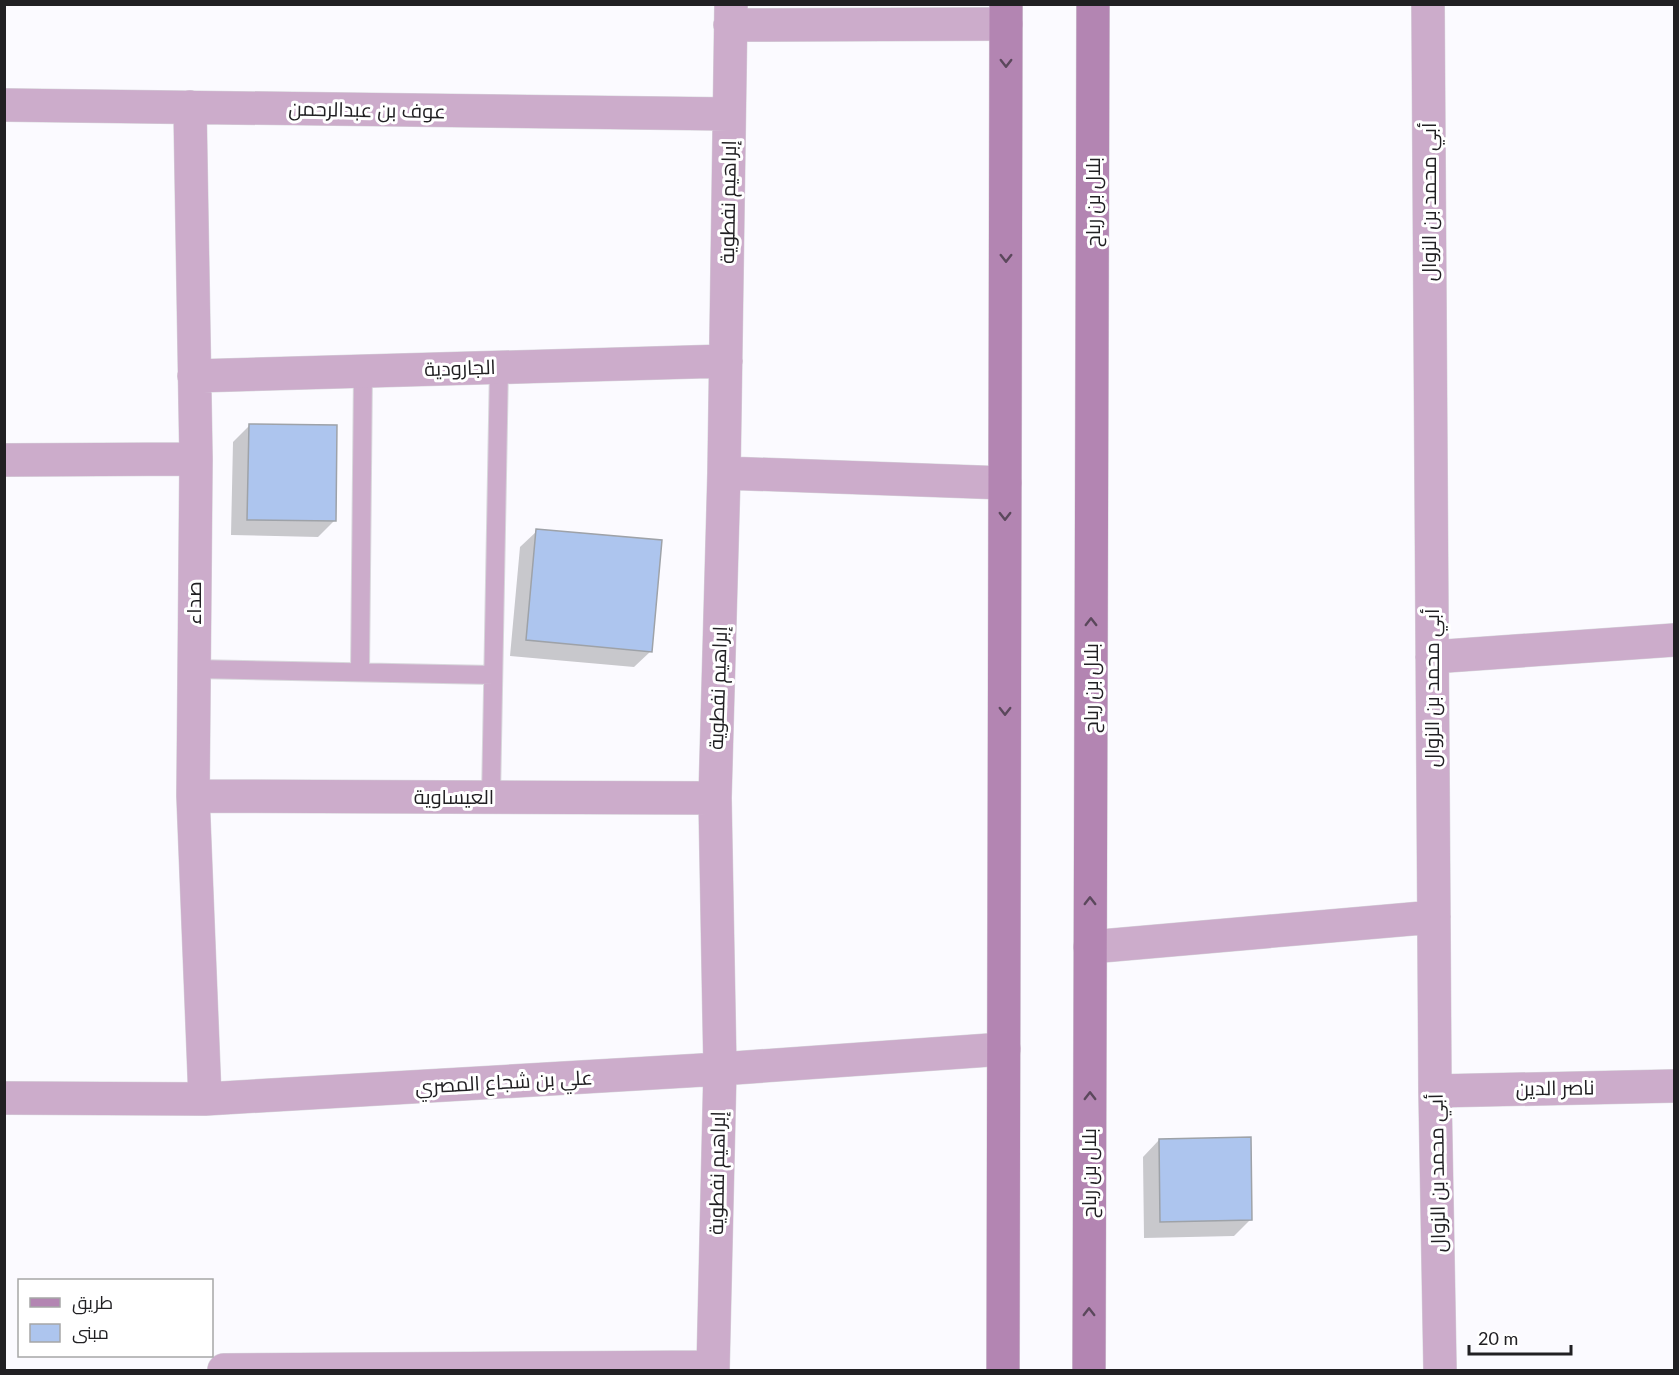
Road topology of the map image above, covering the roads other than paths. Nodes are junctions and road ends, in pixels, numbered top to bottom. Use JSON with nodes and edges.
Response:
{"nodes":[{"id":1,"x":1093,"y":4,"type":"edge"},
{"id":2,"x":1428,"y":4,"type":"edge"},
{"id":3,"x":1006,"y":14,"type":"edge"},
{"id":4,"x":730,"y":15,"type":"edge"},
{"id":5,"x":4,"y":105,"type":"edge"},
{"id":6,"x":190,"y":107,"type":"junction"},
{"id":7,"x":729,"y":114,"type":"junction"},
{"id":8,"x":726,"y":361,"type":"junction"},
{"id":9,"x":499,"y":367,"type":"junction"},
{"id":10,"x":363,"y":372,"type":"junction"},
{"id":11,"x":194,"y":376,"type":"junction"},
{"id":12,"x":195,"y":459,"type":"junction"},
{"id":13,"x":4,"y":460,"type":"edge"},
{"id":14,"x":724,"y":473,"type":"junction"},
{"id":15,"x":1005,"y":483,"type":"junction"},
{"id":16,"x":1674,"y":640,"type":"edge"},
{"id":17,"x":1432,"y":657,"type":"junction"},
{"id":18,"x":194,"y":669,"type":"junction"},
{"id":19,"x":360,"y":672,"type":"junction"},
{"id":20,"x":493,"y":675,"type":"junction"},
{"id":21,"x":193,"y":796,"type":"junction"},
{"id":22,"x":491,"y":797,"type":"junction"},
{"id":23,"x":715,"y":798,"type":"junction"},
{"id":24,"x":1434,"y":917,"type":"junction"},
{"id":25,"x":1090,"y":947,"type":"junction"},
{"id":26,"x":1004,"y":1049,"type":"junction"},
{"id":27,"x":720,"y":1069,"type":"junction"},
{"id":28,"x":1674,"y":1086,"type":"edge"},
{"id":29,"x":1435,"y":1091,"type":"junction"},
{"id":30,"x":4,"y":1098,"type":"edge"},
{"id":31,"x":205,"y":1099,"type":"junction"},
{"id":32,"x":713,"y":1369,"type":"edge"},
{"id":33,"x":224,"y":1371,"type":"edge"},
{"id":34,"x":1003,"y":1371,"type":"edge"},
{"id":35,"x":1089,"y":1371,"type":"edge"},
{"id":36,"x":1440,"y":1371,"type":"edge"}],
"edges":[{"from":25,"to":1,"type":"main road","name":"بلال بن رباح","one_way":true},
{"from":2,"to":17,"type":"street","name":"أبي محمد بن الزوال"},
{"from":3,"to":4,"type":"street"},
{"from":3,"to":15,"type":"main road","one_way":true},
{"from":4,"to":7,"type":"street","name":"إبراهيم نفطوية"},
{"from":5,"to":6,"type":"street","name":"عوف بن عبدالرحمن"},
{"from":6,"to":7,"type":"street","name":"عوف بن عبدالرحمن"},
{"from":6,"to":11,"type":"street","name":"صداء"},
{"from":7,"to":8,"type":"street","name":"إبراهيم نفطوية"},
{"from":8,"to":9,"type":"street","name":"الجارودية"},
{"from":8,"to":14,"type":"street","name":"إبراهيم نفطوية"},
{"from":9,"to":10,"type":"street","name":"الجارودية"},
{"from":9,"to":20,"type":"lane"},
{"from":10,"to":11,"type":"street","name":"الجارودية"},
{"from":10,"to":19,"type":"lane"},
{"from":11,"to":12,"type":"street","name":"صداء"},
{"from":12,"to":13,"type":"street"},
{"from":12,"to":18,"type":"street","name":"صداء"},
{"from":14,"to":15,"type":"street"},
{"from":14,"to":23,"type":"street","name":"إبراهيم نفطوية"},
{"from":15,"to":26,"type":"main road","one_way":true},
{"from":16,"to":17,"type":"street"},
{"from":17,"to":24,"type":"street","name":"أبي محمد بن الزوال"},
{"from":18,"to":19,"type":"lane"},
{"from":18,"to":21,"type":"street","name":"صداء"},
{"from":19,"to":20,"type":"lane"},
{"from":20,"to":22,"type":"lane"},
{"from":21,"to":22,"type":"street","name":"العيساوية"},
{"from":21,"to":31,"type":"street","name":"صداء"},
{"from":22,"to":23,"type":"street","name":"العيساوية"},
{"from":23,"to":27,"type":"street","name":"إبراهيم نفطوية"},
{"from":24,"to":25,"type":"street"},
{"from":24,"to":29,"type":"street","name":"أبي محمد بن الزوال"},
{"from":35,"to":25,"type":"main road","name":"بلال بن رباح","one_way":true},
{"from":26,"to":27,"type":"street","name":"علي بن شجاع المصري"},
{"from":26,"to":34,"type":"main road"},
{"from":27,"to":31,"type":"street","name":"علي بن شجاع المصري"},
{"from":27,"to":32,"type":"street","name":"إبراهيم نفطوية"},
{"from":28,"to":29,"type":"street","name":"ناصر الدين"},
{"from":29,"to":36,"type":"street","name":"أبي محمد بن الزوال"},
{"from":30,"to":31,"type":"street","name":"علي بن شجاع المصري"},
{"from":32,"to":33,"type":"street"}]}
